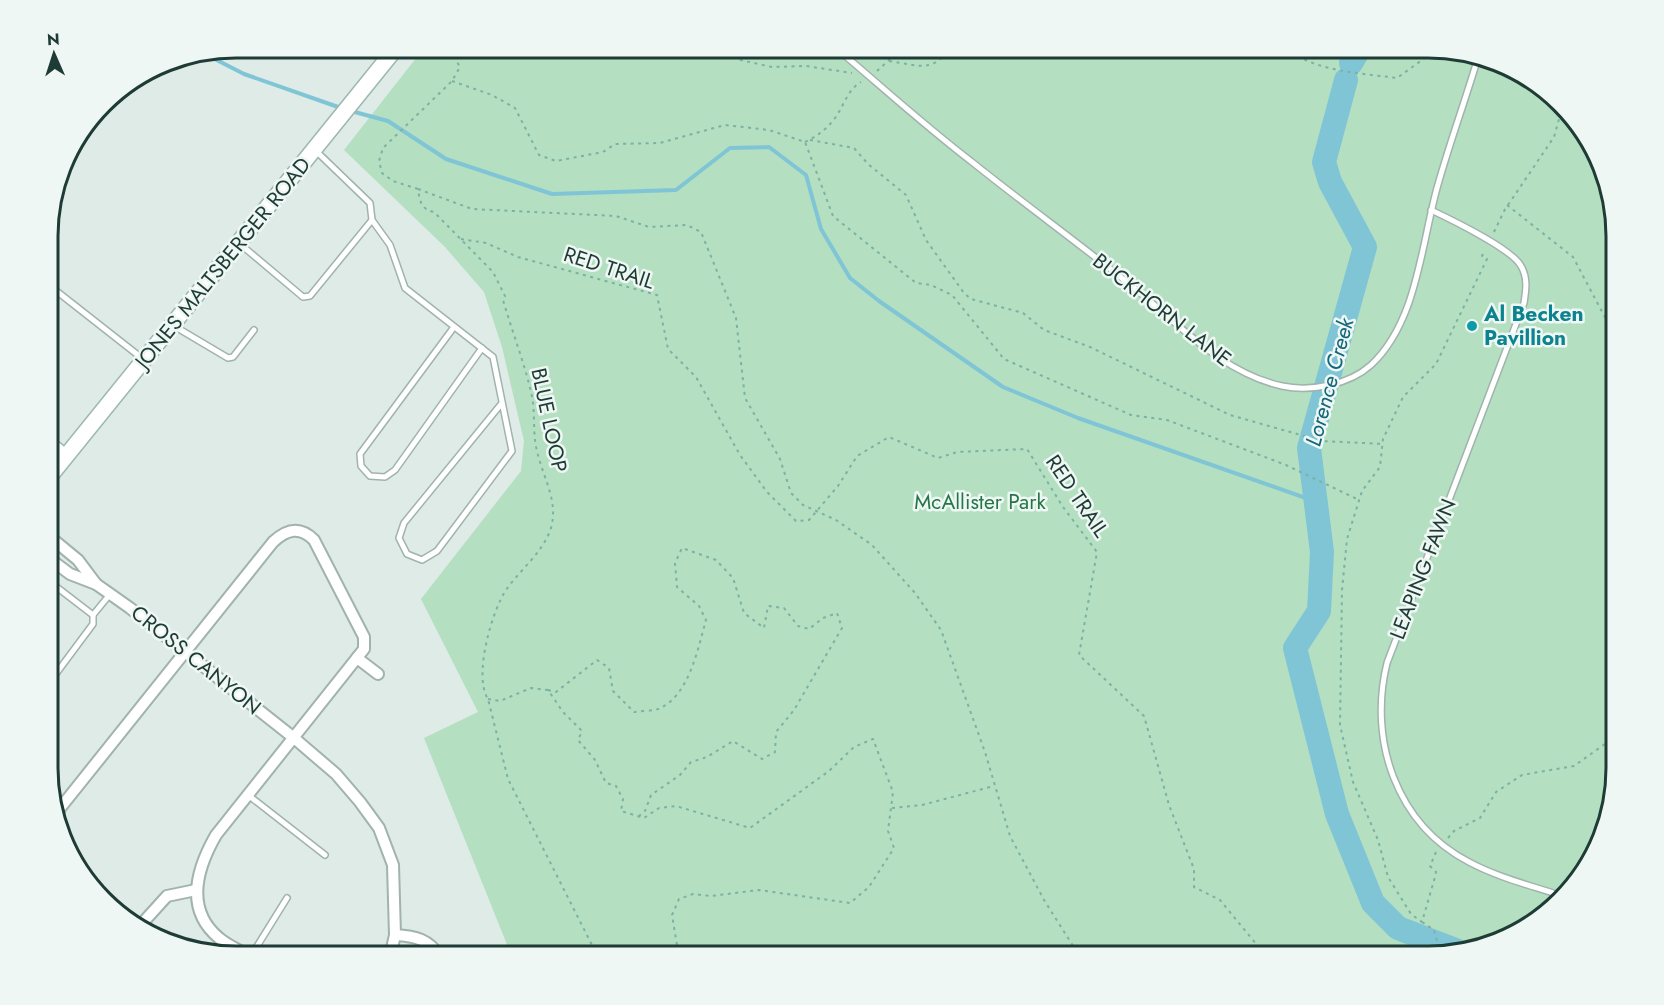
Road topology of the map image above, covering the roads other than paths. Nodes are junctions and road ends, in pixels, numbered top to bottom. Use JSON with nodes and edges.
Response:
{"nodes":[{"id":1,"x":388,"y":58,"type":"edge"},
{"id":2,"x":848,"y":58,"type":"edge"},
{"id":3,"x":1476,"y":66,"type":"edge"},
{"id":4,"x":316,"y":148,"type":"junction"},
{"id":5,"x":1431,"y":210,"type":"junction"},
{"id":6,"x":372,"y":220,"type":"junction"},
{"id":7,"x":239,"y":243,"type":"junction"},
{"id":8,"x":58,"y":292,"type":"edge"},
{"id":9,"x":173,"y":325,"type":"junction"},
{"id":10,"x":454,"y":327,"type":"junction"},
{"id":11,"x":254,"y":330,"type":"dead end"},
{"id":12,"x":482,"y":348,"type":"junction"},
{"id":13,"x":144,"y":360,"type":"junction"},
{"id":14,"x":502,"y":403,"type":"junction"},
{"id":15,"x":58,"y":451,"type":"edge"},
{"id":16,"x":65,"y":457,"type":"junction"},
{"id":17,"x":58,"y":465,"type":"edge"},
{"id":18,"x":58,"y":544,"type":"edge"},
{"id":19,"x":58,"y":565,"type":"edge"},
{"id":20,"x":96,"y":584,"type":"junction"},
{"id":21,"x":58,"y":588,"type":"edge"},
{"id":22,"x":111,"y":593,"type":"junction"},
{"id":23,"x":93,"y":615,"type":"junction"},
{"id":24,"x":184,"y":653,"type":"junction"},
{"id":25,"x":357,"y":658,"type":"junction"},
{"id":26,"x":58,"y":671,"type":"edge"},
{"id":27,"x":378,"y":674,"type":"dead end"},
{"id":28,"x":294,"y":738,"type":"junction"},
{"id":29,"x":248,"y":795,"type":"junction"},
{"id":30,"x":63,"y":805,"type":"edge"},
{"id":31,"x":326,"y":855,"type":"dead end"},
{"id":32,"x":196,"y":890,"type":"junction"},
{"id":33,"x":1554,"y":893,"type":"edge"},
{"id":34,"x":287,"y":898,"type":"dead end"},
{"id":35,"x":144,"y":921,"type":"edge"},
{"id":36,"x":394,"y":935,"type":"junction"},
{"id":37,"x":232,"y":946,"type":"edge"},
{"id":38,"x":258,"y":946,"type":"edge"},
{"id":39,"x":392,"y":946,"type":"edge"},
{"id":40,"x":431,"y":946,"type":"edge"}],
"edges":[{"from":1,"to":4,"type":"main road","name":"JONES MALTSBERGER ROAD"},
{"from":2,"to":5,"type":"lane","name":"BUCKHORN LANE"},
{"from":3,"to":5,"type":"lane","name":"BUCKHORN LANE"},
{"from":4,"to":6,"type":"lane"},
{"from":4,"to":7,"type":"main road","name":"JONES MALTSBERGER ROAD"},
{"from":5,"to":33,"type":"lane","name":"LEAPING FAWN"},
{"from":6,"to":7,"type":"lane"},
{"from":6,"to":10,"type":"lane"},
{"from":7,"to":9,"type":"main road","name":"JONES MALTSBERGER ROAD"},
{"from":8,"to":13,"type":"lane"},
{"from":9,"to":11,"type":"lane"},
{"from":9,"to":13,"type":"main road","name":"JONES MALTSBERGER ROAD"},
{"from":10,"to":12,"type":"lane"},
{"from":10,"to":12,"type":"lane"},
{"from":12,"to":14,"type":"lane"},
{"from":13,"to":16,"type":"main road","name":"JONES MALTSBERGER ROAD"},
{"from":14,"to":14,"type":"lane"},
{"from":15,"to":16,"type":"main road"},
{"from":16,"to":17,"type":"main road","name":"JONES MALTSBERGER ROAD"},
{"from":18,"to":20,"type":"street","name":"CROSS CANYON"},
{"from":19,"to":20,"type":"street","name":"CROSS CANYON"},
{"from":20,"to":22,"type":"street","name":"CROSS CANYON"},
{"from":21,"to":23,"type":"lane"},
{"from":22,"to":23,"type":"lane"},
{"from":22,"to":24,"type":"street","name":"CROSS CANYON"},
{"from":23,"to":26,"type":"lane"},
{"from":24,"to":25,"type":"street"},
{"from":24,"to":28,"type":"street","name":"CROSS CANYON"},
{"from":24,"to":30,"type":"street"},
{"from":25,"to":27,"type":"street"},
{"from":25,"to":28,"type":"street"},
{"from":28,"to":29,"type":"street"},
{"from":28,"to":36,"type":"street","name":"CROSS CANYON"},
{"from":29,"to":31,"type":"lane"},
{"from":29,"to":32,"type":"street"},
{"from":32,"to":35,"type":"street"},
{"from":32,"to":37,"type":"street"},
{"from":34,"to":38,"type":"lane"},
{"from":36,"to":39,"type":"street","name":"CROSS CANYON"},
{"from":36,"to":40,"type":"street"}]}
